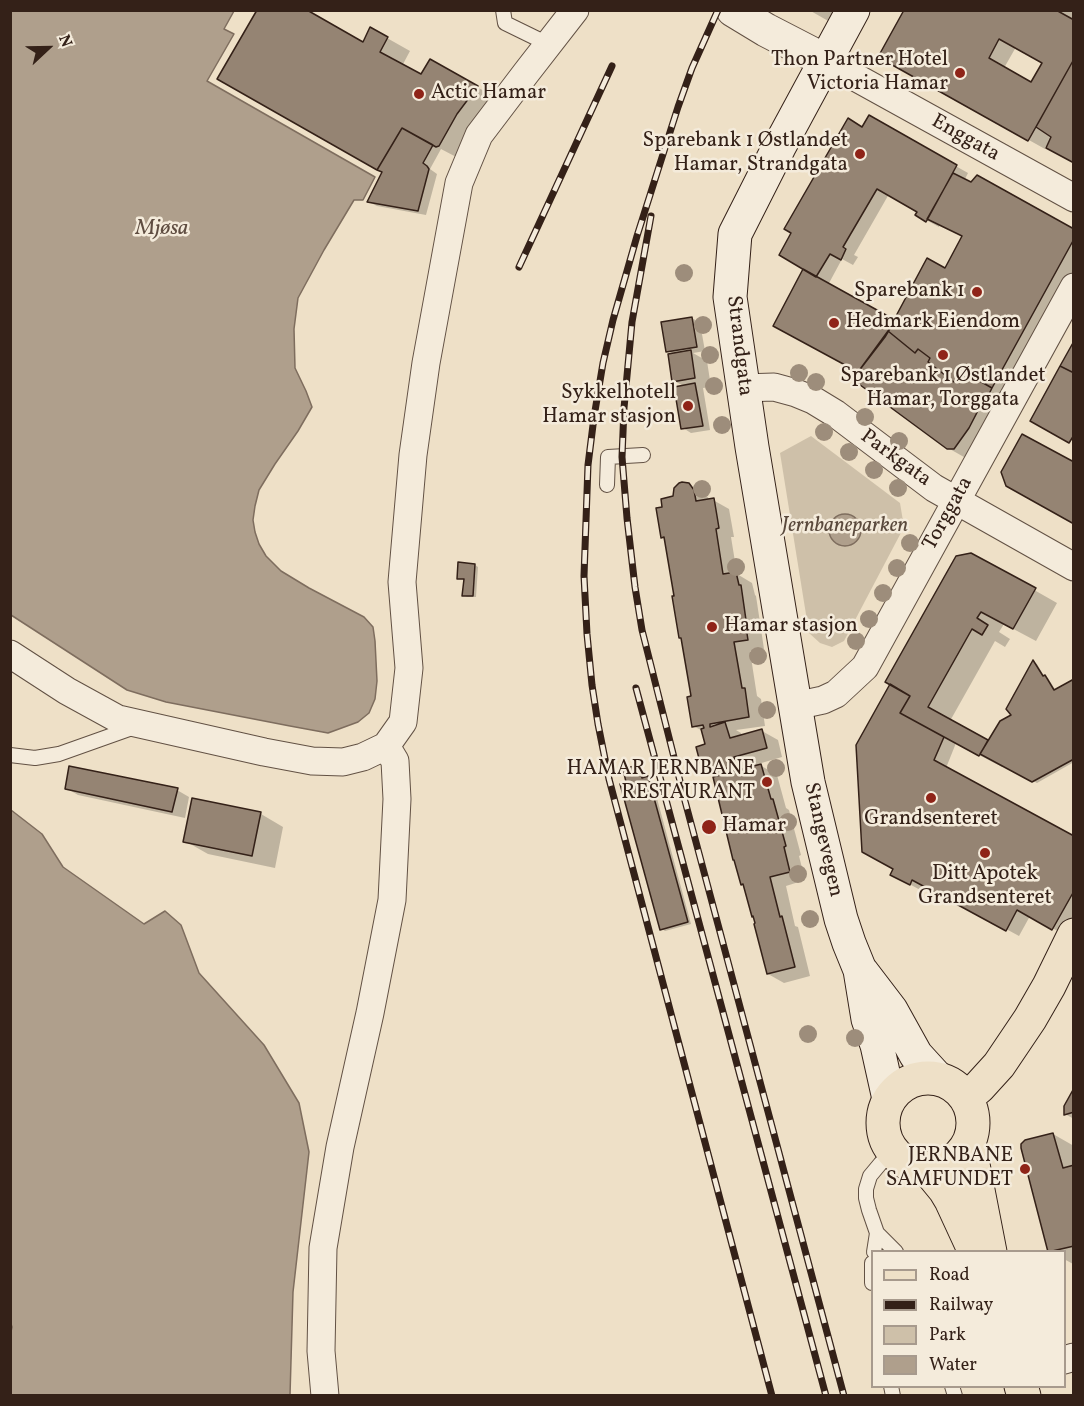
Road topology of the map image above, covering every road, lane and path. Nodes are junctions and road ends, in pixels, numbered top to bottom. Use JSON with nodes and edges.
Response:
{"nodes":[{"id":1,"x":503,"y":10,"type":"edge"},
{"id":2,"x":576,"y":10,"type":"edge"},
{"id":3,"x":733,"y":10,"type":"edge"},
{"id":4,"x":853,"y":10,"type":"edge"},
{"id":5,"x":548,"y":44,"type":"junction"},
{"id":6,"x":826,"y":61,"type":"junction"},
{"id":7,"x":1074,"y":198,"type":"edge"},
{"id":8,"x":1074,"y":288,"type":"edge"},
{"id":9,"x":743,"y":388,"type":"junction"},
{"id":10,"x":643,"y":455,"type":"dead end"},
{"id":11,"x":607,"y":485,"type":"dead end"},
{"id":12,"x":956,"y":501,"type":"junction"},
{"id":13,"x":1074,"y":567,"type":"edge"},
{"id":14,"x":10,"y":654,"type":"edge"},
{"id":15,"x":795,"y":706,"type":"junction"},
{"id":16,"x":143,"y":724,"type":"junction"},
{"id":17,"x":386,"y":746,"type":"junction"},
{"id":18,"x":10,"y":755,"type":"edge"},
{"id":19,"x":1073,"y":937,"type":"edge"},
{"id":20,"x":860,"y":970,"type":"junction"},
{"id":21,"x":937,"y":1078,"type":"junction"},
{"id":22,"x":966,"y":1098,"type":"junction"},
{"id":23,"x":889,"y":1099,"type":"junction"},
{"id":24,"x":969,"y":1144,"type":"junction"},
{"id":25,"x":893,"y":1151,"type":"junction"},
{"id":26,"x":927,"y":1168,"type":"junction"},
{"id":27,"x":877,"y":1233,"type":"junction"},
{"id":28,"x":874,"y":1250,"type":"edge"},
{"id":29,"x":896,"y":1250,"type":"edge"},
{"id":30,"x":975,"y":1250,"type":"edge"},
{"id":31,"x":990,"y":1250,"type":"edge"},
{"id":32,"x":325,"y":1395,"type":"edge"}],
"edges":[{"from":1,"to":5,"type":"lane"},
{"from":2,"to":5,"type":"street"},
{"from":3,"to":6,"type":"main road"},
{"from":4,"to":6,"type":"main road","name":"Strandgata"},
{"from":5,"to":17,"type":"street"},
{"from":6,"to":7,"type":"street","name":"Enggata"},
{"from":6,"to":9,"type":"main road","name":"Strandgata"},
{"from":8,"to":12,"type":"street","name":"Torggata"},
{"from":9,"to":12,"type":"street","name":"Parkgata"},
{"from":9,"to":15,"type":"main road","name":"Strandgata"},
{"from":10,"to":11,"type":"lane"},
{"from":12,"to":13,"type":"street","name":"Parkgata"},
{"from":12,"to":15,"type":"street","name":"Torggata"},
{"from":14,"to":16,"type":"street"},
{"from":15,"to":20,"type":"main road","name":"Stangevegen"},
{"from":16,"to":17,"type":"street"},
{"from":16,"to":18,"type":"lane"},
{"from":17,"to":32,"type":"street"},
{"from":19,"to":22,"type":"main road"},
{"from":20,"to":21,"type":"main road","name":"Stangevegen"},
{"from":20,"to":23,"type":"main road","name":"Stangevegen"},
{"from":21,"to":22,"type":"main road"},
{"from":21,"to":23,"type":"main road"},
{"from":22,"to":24,"type":"main road"},
{"from":23,"to":25,"type":"main road"},
{"from":24,"to":26,"type":"main road"},
{"from":24,"to":31,"type":"main road"},
{"from":25,"to":26,"type":"main road"},
{"from":25,"to":27,"type":"lane"},
{"from":26,"to":30,"type":"main road"},
{"from":27,"to":28,"type":"lane"},
{"from":27,"to":29,"type":"lane"}]}
